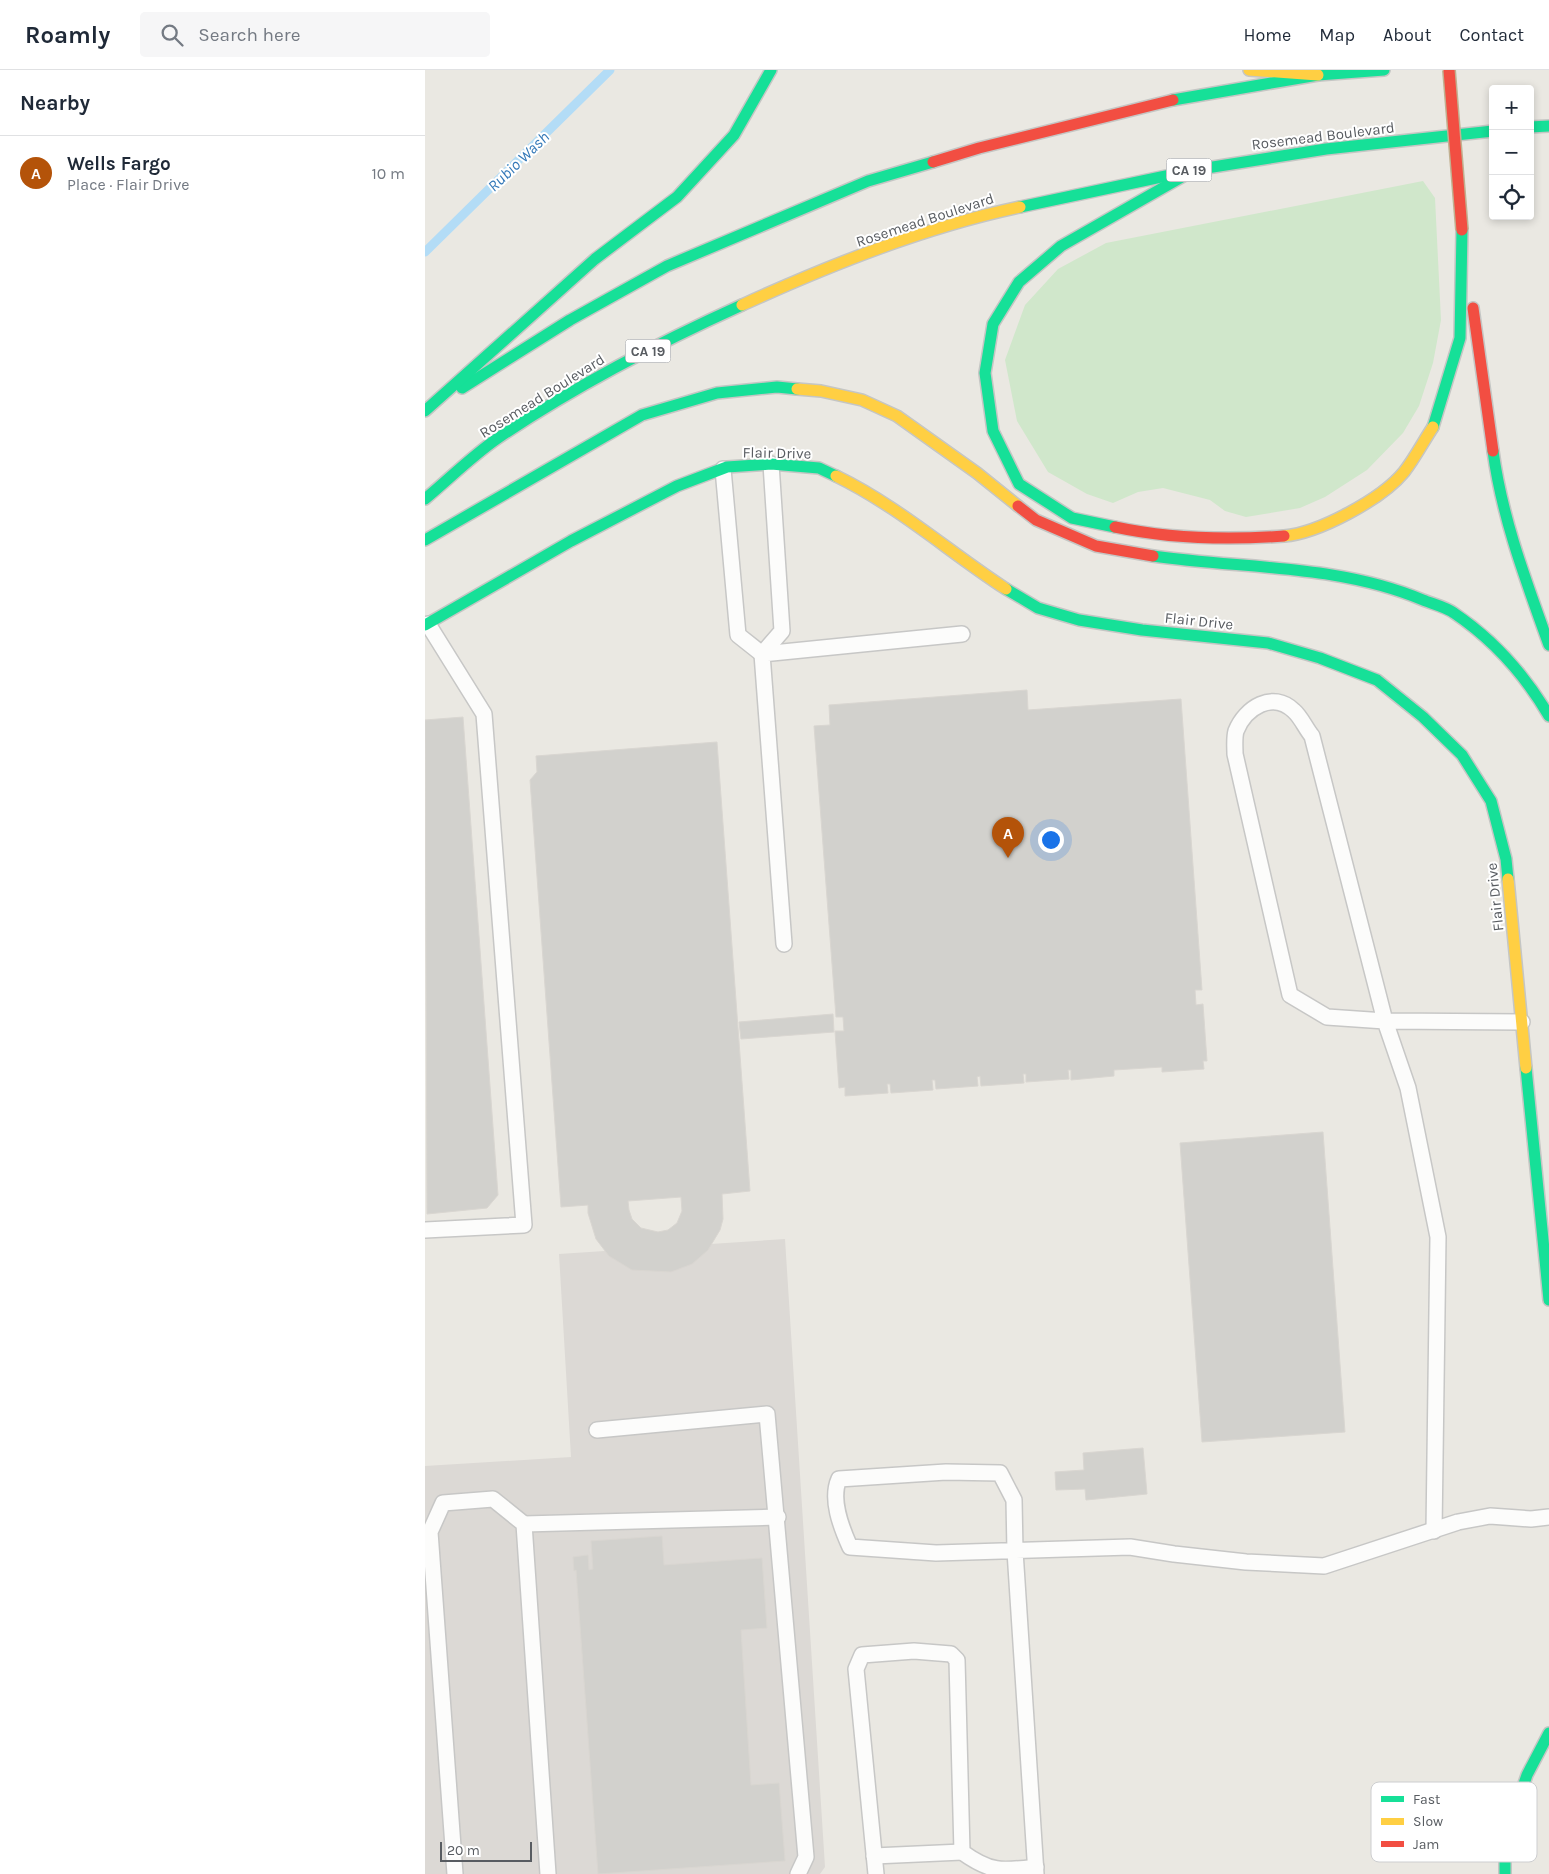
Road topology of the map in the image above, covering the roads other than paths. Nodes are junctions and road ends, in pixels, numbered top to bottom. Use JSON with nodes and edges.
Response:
{"nodes":[{"id":1,"x":771,"y":70,"type":"edge"},
{"id":2,"x":1249,"y":70,"type":"edge"},
{"id":3,"x":1384,"y":70,"type":"edge"},
{"id":4,"x":1449,"y":70,"type":"edge"},
{"id":5,"x":1319,"y":75,"type":"junction"},
{"id":6,"x":1549,"y":126,"type":"edge"},
{"id":7,"x":1534,"y":128,"type":"edge"},
{"id":8,"x":1489,"y":131,"type":"edge"},
{"id":9,"x":1193,"y":170,"type":"junction"},
{"id":10,"x":1462,"y":230,"type":"junction"},
{"id":11,"x":425,"y":411,"type":"edge"},
{"id":12,"x":771,"y":464,"type":"junction"},
{"id":13,"x":723,"y":469,"type":"junction"},
{"id":14,"x":425,"y":498,"type":"edge"},
{"id":15,"x":425,"y":540,"type":"edge"},
{"id":16,"x":426,"y":624,"type":"edge"},
{"id":17,"x":962,"y":634,"type":"dead end"},
{"id":18,"x":1549,"y":645,"type":"edge"},
{"id":19,"x":762,"y":654,"type":"junction"},
{"id":20,"x":1549,"y":716,"type":"edge"},
{"id":21,"x":784,"y":944,"type":"dead end"},
{"id":22,"x":1385,"y":1021,"type":"junction"},
{"id":23,"x":1522,"y":1022,"type":"junction"},
{"id":24,"x":425,"y":1230,"type":"edge"},
{"id":25,"x":1549,"y":1300,"type":"edge"},
{"id":26,"x":597,"y":1430,"type":"dead end"},
{"id":27,"x":778,"y":1517,"type":"junction"},
{"id":28,"x":1549,"y":1517,"type":"edge"},
{"id":29,"x":524,"y":1524,"type":"junction"},
{"id":30,"x":1434,"y":1531,"type":"junction"},
{"id":31,"x":1015,"y":1550,"type":"junction"},
{"id":32,"x":1549,"y":1733,"type":"edge"},
{"id":33,"x":1525,"y":1782,"type":"edge"},
{"id":34,"x":963,"y":1852,"type":"junction"},
{"id":35,"x":873,"y":1856,"type":"junction"},
{"id":36,"x":1036,"y":1870,"type":"edge"},
{"id":37,"x":455,"y":1874,"type":"edge"},
{"id":38,"x":548,"y":1874,"type":"edge"},
{"id":39,"x":798,"y":1874,"type":"edge"},
{"id":40,"x":876,"y":1874,"type":"edge"}],
"edges":[{"from":1,"to":11,"type":"main road"},
{"from":2,"to":5,"type":"main road"},
{"from":3,"to":5,"type":"main road"},
{"from":4,"to":10,"type":"main road","bridge":true},
{"from":5,"to":11,"type":"main road"},
{"from":6,"to":7,"type":"main road"},
{"from":8,"to":9,"type":"main road","name":"Rosemead Boulevard","number":"CA 19"},
{"from":9,"to":10,"type":"main road"},
{"from":9,"to":14,"type":"main road","name":"Rosemead Boulevard","number":"CA 19"},
{"from":10,"to":18,"type":"main road"},
{"from":12,"to":13,"type":"main road","name":"Flair Drive"},
{"from":12,"to":19,"type":"lane"},
{"from":12,"to":23,"type":"main road","name":"Flair Drive"},
{"from":13,"to":16,"type":"main road","name":"Flair Drive"},
{"from":13,"to":19,"type":"lane"},
{"from":15,"to":20,"type":"main road"},
{"from":16,"to":24,"type":"lane"},
{"from":17,"to":19,"type":"lane"},
{"from":19,"to":21,"type":"lane"},
{"from":22,"to":22,"type":"lane"},
{"from":22,"to":23,"type":"lane"},
{"from":22,"to":30,"type":"lane"},
{"from":23,"to":25,"type":"main road","name":"Flair Drive"},
{"from":26,"to":27,"type":"lane"},
{"from":27,"to":29,"type":"lane"},
{"from":27,"to":39,"type":"lane"},
{"from":28,"to":30,"type":"lane"},
{"from":29,"to":37,"type":"lane"},
{"from":29,"to":38,"type":"lane"},
{"from":30,"to":31,"type":"lane"},
{"from":31,"to":31,"type":"lane"},
{"from":31,"to":36,"type":"lane"},
{"from":32,"to":33,"type":"main road"},
{"from":34,"to":35,"type":"lane"},
{"from":34,"to":35,"type":"lane"},
{"from":34,"to":36,"type":"lane"},
{"from":35,"to":40,"type":"lane"}]}
